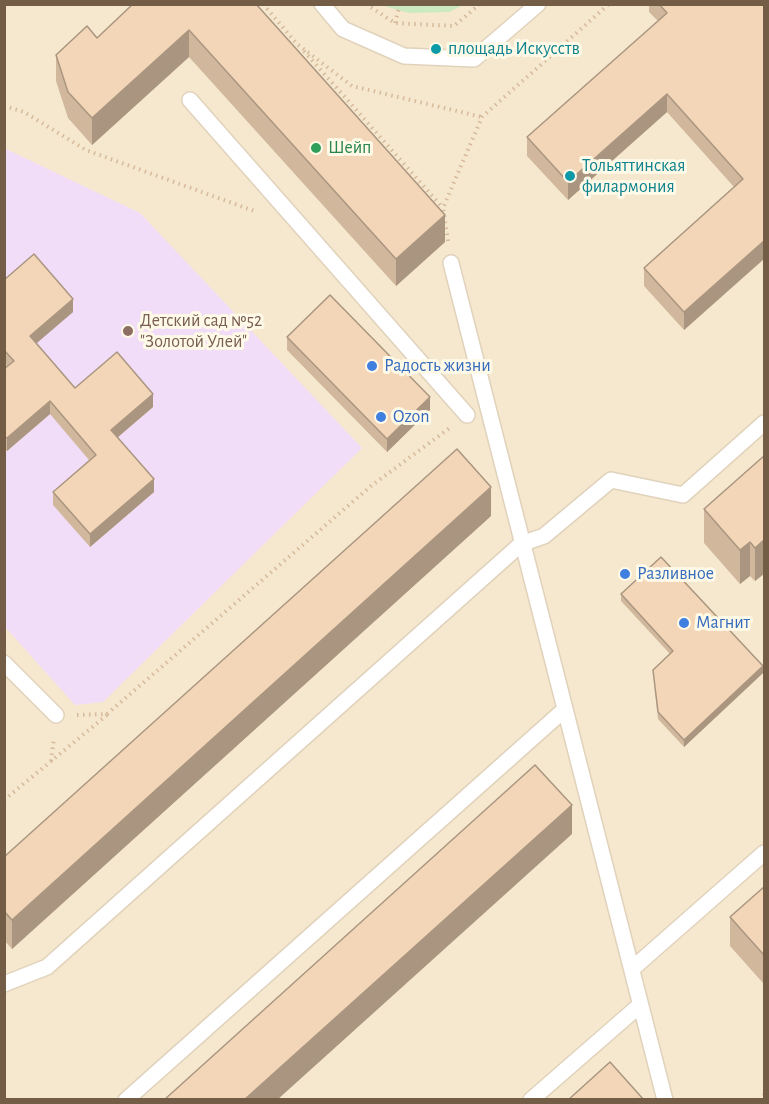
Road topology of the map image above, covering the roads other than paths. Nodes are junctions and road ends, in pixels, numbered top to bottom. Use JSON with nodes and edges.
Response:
{"nodes":[{"id":1,"x":322,"y":4,"type":"edge"},
{"id":2,"x":538,"y":4,"type":"edge"},
{"id":3,"x":190,"y":100,"type":"dead end"},
{"id":4,"x":450,"y":263,"type":"road end"},
{"id":5,"x":467,"y":415,"type":"road end"},
{"id":6,"x":765,"y":423,"type":"edge"},
{"id":7,"x":521,"y":544,"type":"junction"},
{"id":8,"x":4,"y":663,"type":"edge"},
{"id":9,"x":564,"y":710,"type":"junction"},
{"id":10,"x":56,"y":715,"type":"road end"},
{"id":11,"x":765,"y":853,"type":"edge"},
{"id":12,"x":632,"y":969,"type":"junction"},
{"id":13,"x":4,"y":984,"type":"edge"},
{"id":14,"x":640,"y":1005,"type":"junction"},
{"id":15,"x":126,"y":1100,"type":"edge"},
{"id":16,"x":531,"y":1100,"type":"edge"},
{"id":17,"x":665,"y":1100,"type":"edge"}],
"edges":[{"from":1,"to":2,"type":"lane"},
{"from":3,"to":5,"type":"lane"},
{"from":4,"to":7,"type":"lane"},
{"from":6,"to":7,"type":"lane"},
{"from":7,"to":9,"type":"lane"},
{"from":7,"to":13,"type":"lane"},
{"from":8,"to":10,"type":"lane"},
{"from":9,"to":12,"type":"lane"},
{"from":9,"to":15,"type":"lane"},
{"from":11,"to":12,"type":"lane"},
{"from":12,"to":14,"type":"lane"},
{"from":14,"to":16,"type":"lane"},
{"from":14,"to":17,"type":"lane"}]}
